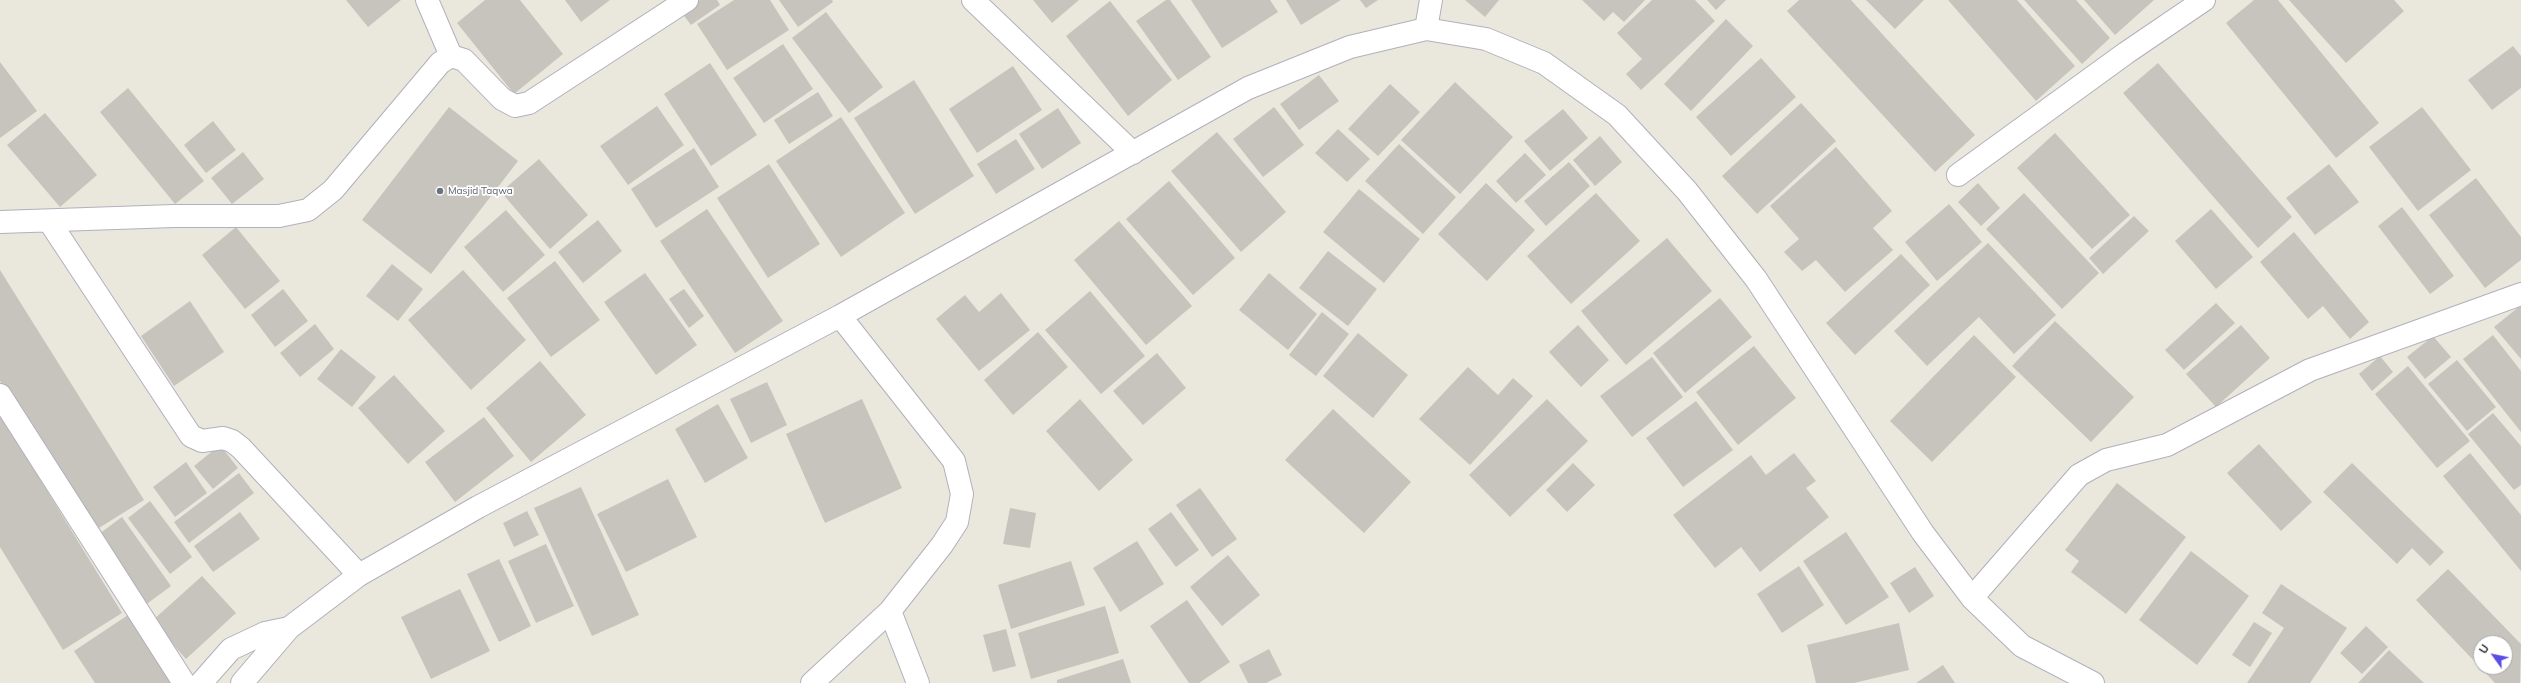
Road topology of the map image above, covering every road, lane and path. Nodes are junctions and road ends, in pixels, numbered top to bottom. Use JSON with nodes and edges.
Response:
{"nodes":[{"id":1,"x":427,"y":0,"type":"edge"},
{"id":2,"x":686,"y":0,"type":"edge"},
{"id":3,"x":973,"y":0,"type":"edge"},
{"id":4,"x":1431,"y":0,"type":"edge"},
{"id":5,"x":2204,"y":0,"type":"edge"},
{"id":6,"x":1426,"y":29,"type":"junction"},
{"id":7,"x":451,"y":56,"type":"junction"},
{"id":8,"x":1133,"y":153,"type":"junction"},
{"id":9,"x":1958,"y":175,"type":"dead end"},
{"id":10,"x":49,"y":221,"type":"junction"},
{"id":11,"x":0,"y":222,"type":"edge"},
{"id":12,"x":2521,"y":294,"type":"edge"},
{"id":13,"x":840,"y":316,"type":"junction"},
{"id":14,"x":0,"y":395,"type":"edge"},
{"id":15,"x":359,"y":575,"type":"junction"},
{"id":16,"x":1972,"y":598,"type":"junction"},
{"id":17,"x":890,"y":610,"type":"junction"},
{"id":18,"x":289,"y":628,"type":"junction"},
{"id":19,"x":184,"y":683,"type":"edge"},
{"id":20,"x":200,"y":683,"type":"edge"},
{"id":21,"x":242,"y":683,"type":"edge"},
{"id":22,"x":812,"y":683,"type":"edge"},
{"id":23,"x":918,"y":683,"type":"edge"},
{"id":24,"x":2093,"y":683,"type":"edge"}],
"edges":[{"from":1,"to":7,"type":"street"},
{"from":2,"to":7,"type":"street"},
{"from":3,"to":8,"type":"street"},
{"from":4,"to":6,"type":"street"},
{"from":5,"to":9,"type":"street"},
{"from":6,"to":8,"type":"street"},
{"from":6,"to":16,"type":"street"},
{"from":7,"to":10,"type":"street"},
{"from":8,"to":13,"type":"street"},
{"from":10,"to":11,"type":"street"},
{"from":10,"to":15,"type":"street"},
{"from":12,"to":16,"type":"street"},
{"from":13,"to":15,"type":"street"},
{"from":13,"to":17,"type":"street"},
{"from":14,"to":19,"type":"street"},
{"from":15,"to":18,"type":"street"},
{"from":16,"to":24,"type":"street"},
{"from":17,"to":22,"type":"street"},
{"from":17,"to":23,"type":"street"},
{"from":18,"to":20,"type":"street"},
{"from":18,"to":21,"type":"street"}]}
